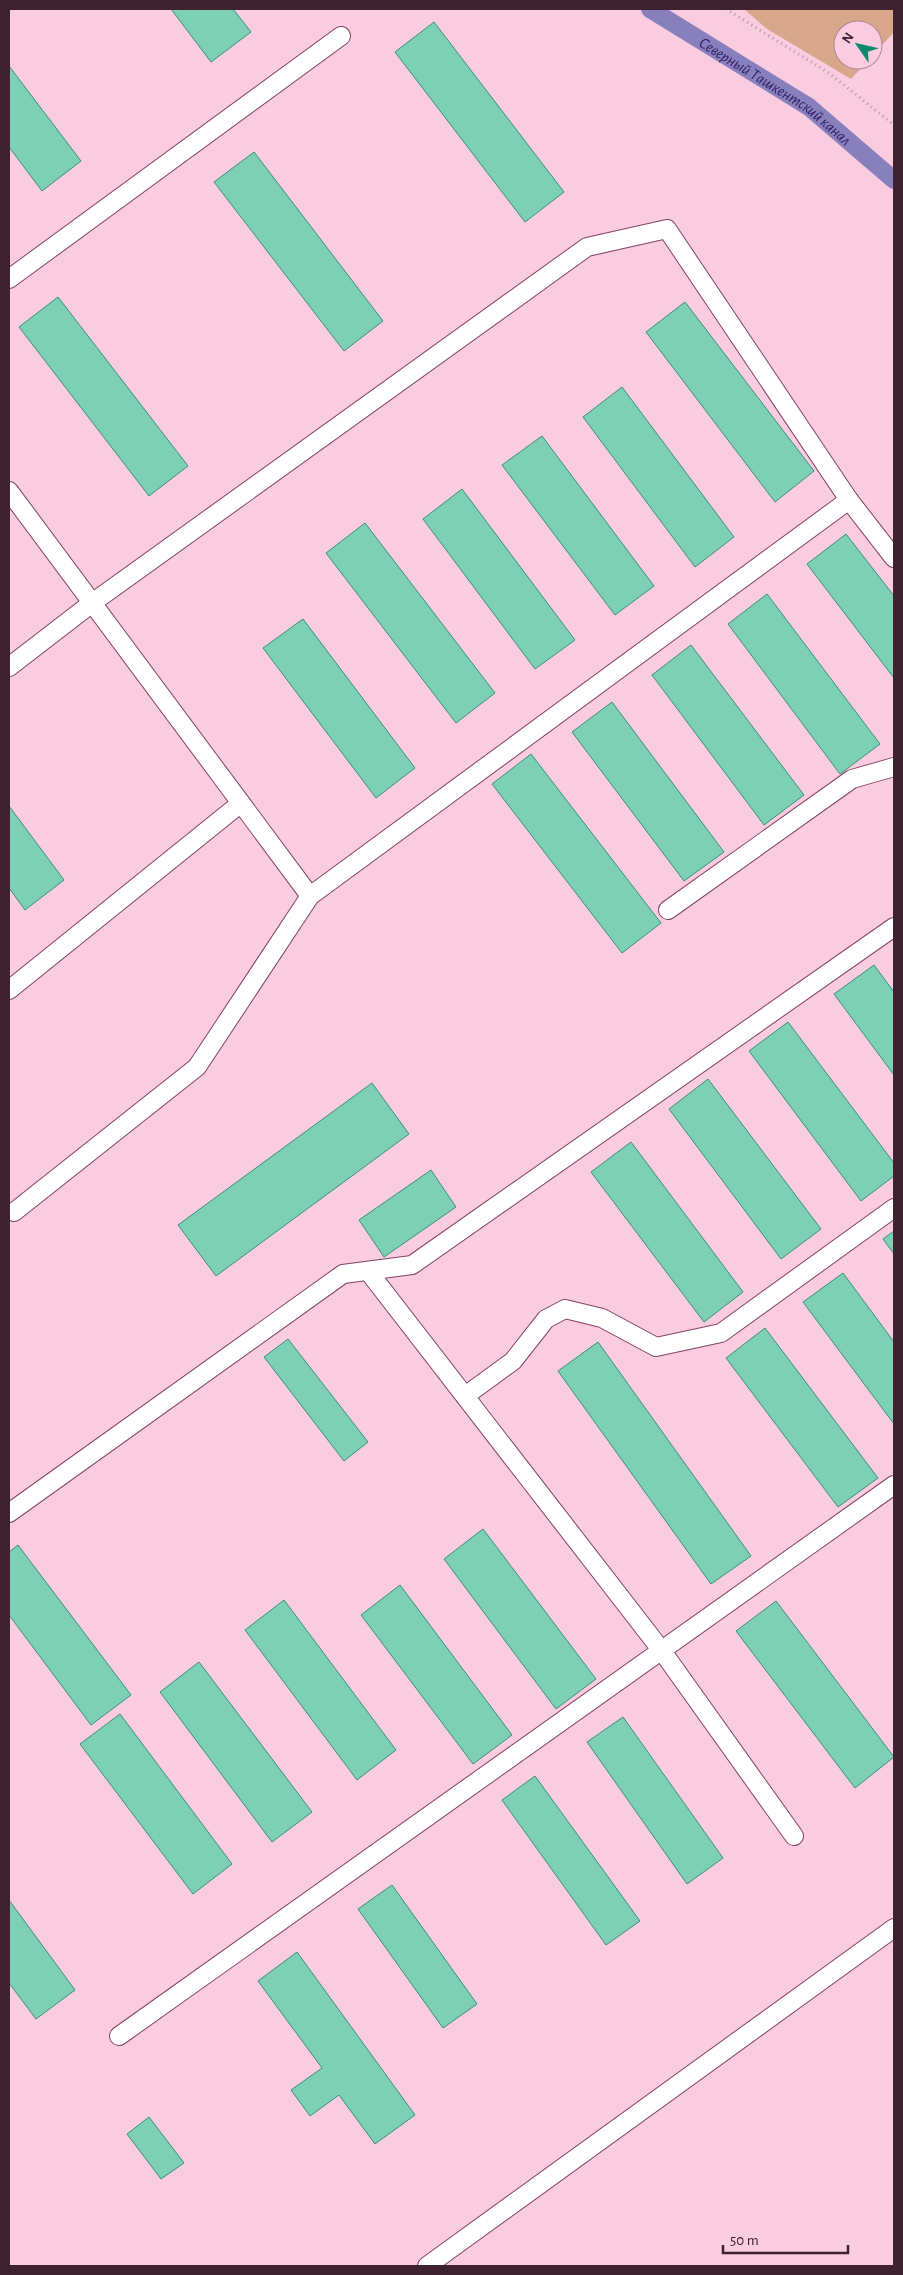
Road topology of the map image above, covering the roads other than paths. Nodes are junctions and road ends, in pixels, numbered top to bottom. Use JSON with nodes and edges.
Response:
{"nodes":[{"id":1,"x":341,"y":36,"type":"dead end"},
{"id":2,"x":9,"y":279,"type":"edge"},
{"id":3,"x":9,"y":491,"type":"edge"},
{"id":4,"x":849,"y":500,"type":"junction"},
{"id":5,"x":894,"y":558,"type":"edge"},
{"id":6,"x":92,"y":603,"type":"junction"},
{"id":7,"x":9,"y":667,"type":"edge"},
{"id":8,"x":894,"y":767,"type":"edge"},
{"id":9,"x":241,"y":803,"type":"junction"},
{"id":10,"x":310,"y":896,"type":"junction"},
{"id":11,"x":668,"y":910,"type":"dead end"},
{"id":12,"x":894,"y":927,"type":"edge"},
{"id":13,"x":9,"y":990,"type":"edge"},
{"id":14,"x":894,"y":1208,"type":"edge"},
{"id":15,"x":14,"y":1212,"type":"dead end"},
{"id":16,"x":368,"y":1271,"type":"junction"},
{"id":17,"x":465,"y":1396,"type":"junction"},
{"id":18,"x":894,"y":1485,"type":"edge"},
{"id":19,"x":9,"y":1513,"type":"edge"},
{"id":20,"x":662,"y":1651,"type":"junction"},
{"id":21,"x":794,"y":1836,"type":"dead end"},
{"id":22,"x":894,"y":1928,"type":"edge"},
{"id":23,"x":119,"y":2036,"type":"dead end"},
{"id":24,"x":427,"y":2266,"type":"edge"}],
"edges":[{"from":1,"to":2,"type":"lane"},
{"from":3,"to":6,"type":"lane"},
{"from":4,"to":5,"type":"lane"},
{"from":4,"to":6,"type":"lane"},
{"from":4,"to":10,"type":"lane"},
{"from":6,"to":7,"type":"lane"},
{"from":6,"to":9,"type":"lane"},
{"from":8,"to":11,"type":"lane"},
{"from":9,"to":10,"type":"lane"},
{"from":9,"to":13,"type":"lane"},
{"from":10,"to":15,"type":"lane"},
{"from":12,"to":16,"type":"lane"},
{"from":14,"to":17,"type":"lane"},
{"from":16,"to":17,"type":"lane"},
{"from":16,"to":19,"type":"lane"},
{"from":17,"to":20,"type":"lane"},
{"from":18,"to":20,"type":"lane"},
{"from":20,"to":21,"type":"lane"},
{"from":20,"to":23,"type":"lane"},
{"from":22,"to":24,"type":"lane"}]}
